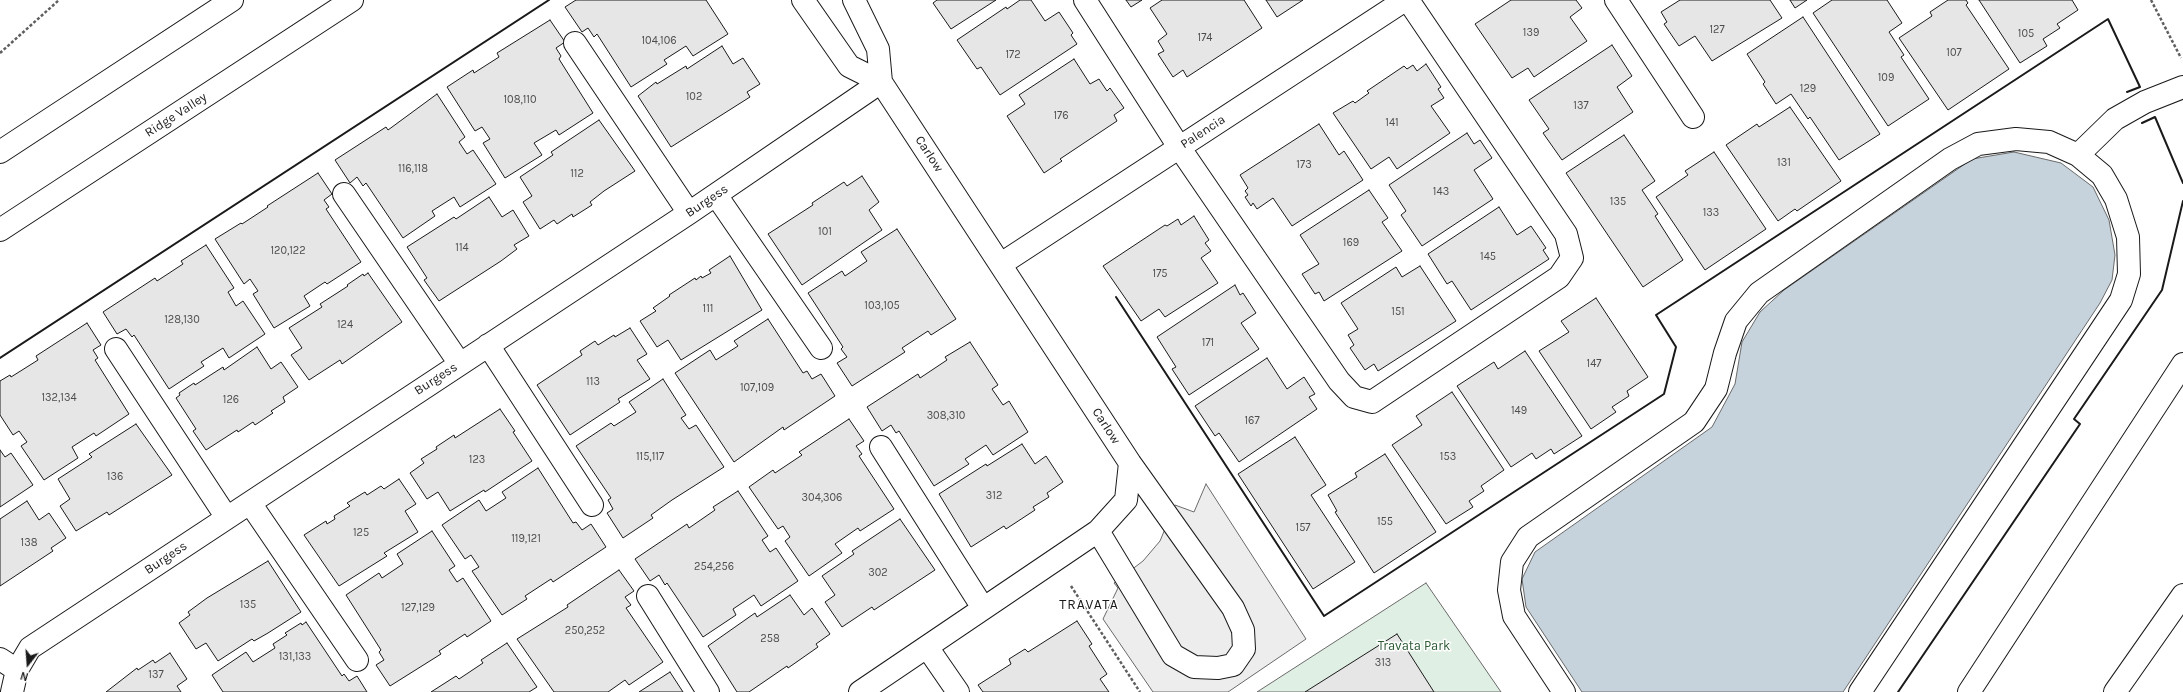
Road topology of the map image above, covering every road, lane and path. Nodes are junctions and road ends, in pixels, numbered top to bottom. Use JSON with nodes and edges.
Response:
{"nodes":[{"id":1,"x":59,"y":0,"type":"edge"},
{"id":2,"x":232,"y":0,"type":"edge"},
{"id":3,"x":352,"y":0,"type":"edge"},
{"id":4,"x":803,"y":0,"type":"edge"},
{"id":5,"x":854,"y":0,"type":"edge"},
{"id":6,"x":1085,"y":0,"type":"edge"},
{"id":7,"x":1406,"y":0,"type":"edge"},
{"id":8,"x":1616,"y":0,"type":"edge"},
{"id":9,"x":2151,"y":0,"type":"edge"},
{"id":10,"x":575,"y":43,"type":"dead end"},
{"id":11,"x":0,"y":53,"type":"edge"},
{"id":12,"x":2183,"y":61,"type":"edge"},
{"id":13,"x":881,"y":82,"type":"junction"},
{"id":14,"x":2183,"y":87,"type":"edge"},
{"id":15,"x":1693,"y":117,"type":"dead end"},
{"id":16,"x":1180,"y":147,"type":"junction"},
{"id":17,"x":0,"y":152,"type":"edge"},
{"id":18,"x":2078,"y":155,"type":"junction"},
{"id":19,"x":344,"y":194,"type":"dead end"},
{"id":20,"x":716,"y":195,"type":"junction"},
{"id":21,"x":689,"y":213,"type":"junction"},
{"id":22,"x":0,"y":230,"type":"edge"},
{"id":23,"x":1001,"y":264,"type":"junction"},
{"id":24,"x":488,"y":345,"type":"junction"},
{"id":25,"x":821,"y":348,"type":"dead end"},
{"id":26,"x":116,"y":349,"type":"dead end"},
{"id":27,"x":460,"y":364,"type":"junction"},
{"id":28,"x":2183,"y":364,"type":"edge"},
{"id":29,"x":881,"y":447,"type":"dead end"},
{"id":30,"x":1130,"y":463,"type":"junction"},
{"id":31,"x":250,"y":503,"type":"junction"},
{"id":32,"x":592,"y":505,"type":"dead end"},
{"id":33,"x":227,"y":518,"type":"junction"},
{"id":34,"x":1098,"y":531,"type":"junction"},
{"id":35,"x":1054,"y":560,"type":"junction"},
{"id":36,"x":2183,"y":595,"type":"edge"},
{"id":37,"x":648,"y":596,"type":"dead end"},
{"id":38,"x":984,"y":608,"type":"junction"},
{"id":39,"x":927,"y":647,"type":"junction"},
{"id":40,"x":357,"y":660,"type":"dead end"},
{"id":41,"x":8,"y":664,"type":"edge"},
{"id":42,"x":12,"y":692,"type":"edge"},
{"id":43,"x":708,"y":692,"type":"edge"},
{"id":44,"x":860,"y":692,"type":"edge"},
{"id":45,"x":958,"y":692,"type":"edge"},
{"id":46,"x":1140,"y":692,"type":"edge"},
{"id":47,"x":1564,"y":692,"type":"edge"},
{"id":48,"x":1860,"y":692,"type":"edge"},
{"id":49,"x":1969,"y":692,"type":"edge"},
{"id":50,"x":2115,"y":692,"type":"edge"}],
"edges":[{"from":1,"to":11,"type":"path"},
{"from":2,"to":17,"type":"main road"},
{"from":3,"to":22,"type":"main road","name":"Ridge Valley"},
{"from":4,"to":13,"type":"main road"},
{"from":5,"to":13,"type":"main road","name":"Carlow"},
{"from":6,"to":16,"type":"main road"},
{"from":7,"to":16,"type":"main road","name":"Palencia"},
{"from":7,"to":16,"type":"main road"},
{"from":8,"to":15,"type":"main road"},
{"from":9,"to":12,"type":"path"},
{"from":10,"to":21,"type":"main road"},
{"from":13,"to":20,"type":"main road","name":"Burgess"},
{"from":13,"to":23,"type":"main road","name":"Carlow"},
{"from":14,"to":18,"type":"main road"},
{"from":16,"to":23,"type":"main road","name":"Palencia"},
{"from":18,"to":47,"type":"main road"},
{"from":18,"to":48,"type":"main road"},
{"from":19,"to":27,"type":"main road"},
{"from":20,"to":21,"type":"main road","name":"Burgess"},
{"from":20,"to":25,"type":"main road"},
{"from":21,"to":24,"type":"main road","name":"Burgess"},
{"from":23,"to":30,"type":"main road","name":"Carlow"},
{"from":24,"to":27,"type":"main road","name":"Burgess"},
{"from":24,"to":32,"type":"main road"},
{"from":26,"to":33,"type":"main road"},
{"from":27,"to":31,"type":"main road","name":"Burgess"},
{"from":28,"to":49,"type":"main road"},
{"from":29,"to":38,"type":"main road"},
{"from":30,"to":34,"type":"main road"},
{"from":30,"to":34,"type":"main road","name":"Carlow"},
{"from":31,"to":33,"type":"main road","name":"Burgess"},
{"from":31,"to":40,"type":"main road"},
{"from":33,"to":41,"type":"main road","name":"Burgess"},
{"from":34,"to":35,"type":"main road"},
{"from":35,"to":38,"type":"main road"},
{"from":35,"to":46,"type":"path"},
{"from":36,"to":50,"type":"main road"},
{"from":37,"to":43,"type":"main road"},
{"from":38,"to":39,"type":"main road"},
{"from":39,"to":44,"type":"main road"},
{"from":39,"to":45,"type":"main road"},
{"from":41,"to":42,"type":"main road","name":"Burgess"}]}
